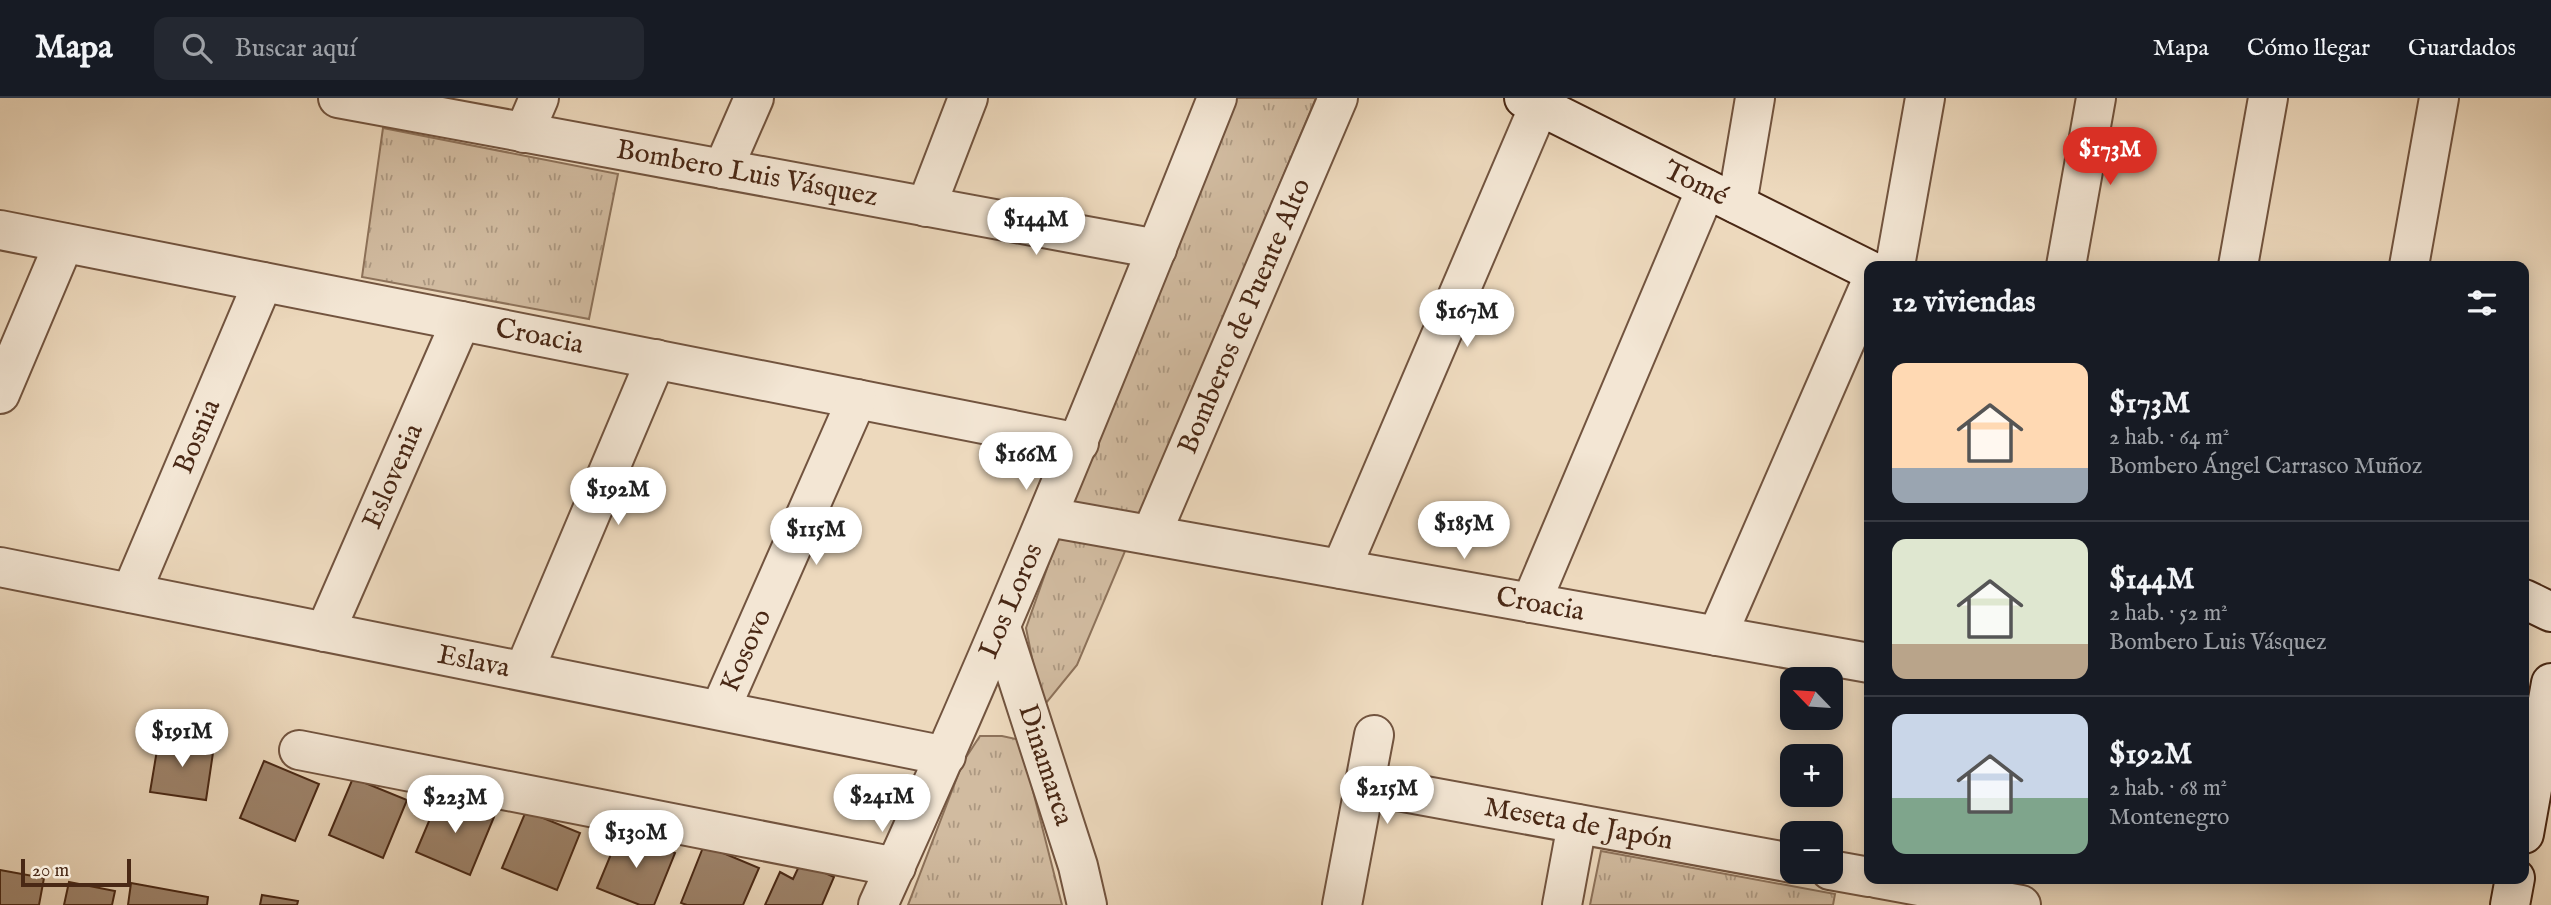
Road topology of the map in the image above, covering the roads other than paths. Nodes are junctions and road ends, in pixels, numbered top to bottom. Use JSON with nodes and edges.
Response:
{"nodes":[{"id":1,"x":338,"y":98,"type":"edge"},
{"id":2,"x":539,"y":98,"type":"edge"},
{"id":3,"x":754,"y":98,"type":"edge"},
{"id":4,"x":968,"y":98,"type":"edge"},
{"id":5,"x":1217,"y":98,"type":"edge"},
{"id":6,"x":1338,"y":98,"type":"edge"},
{"id":7,"x":1755,"y":98,"type":"edge"},
{"id":8,"x":1925,"y":98,"type":"edge"},
{"id":9,"x":2096,"y":98,"type":"edge"},
{"id":10,"x":2268,"y":98,"type":"edge"},
{"id":11,"x":2439,"y":98,"type":"edge"},
{"id":12,"x":1553,"y":106,"type":"edge"},
{"id":13,"x":524,"y":133,"type":"junction"},
{"id":14,"x":723,"y":169,"type":"junction"},
{"id":15,"x":1721,"y":197,"type":"junction"},
{"id":16,"x":926,"y":207,"type":"junction"},
{"id":17,"x":0,"y":230,"type":"edge"},
{"id":18,"x":64,"y":243,"type":"junction"},
{"id":19,"x":1157,"y":249,"type":"junction"},
{"id":20,"x":1896,"y":261,"type":"edge"},
{"id":21,"x":2067,"y":261,"type":"edge"},
{"id":22,"x":2239,"y":261,"type":"edge"},
{"id":23,"x":2410,"y":261,"type":"edge"},
{"id":24,"x":1864,"y":268,"type":"edge"},
{"id":25,"x":263,"y":282,"type":"junction"},
{"id":26,"x":1864,"y":298,"type":"edge"},
{"id":27,"x":461,"y":321,"type":"junction"},
{"id":28,"x":656,"y":359,"type":"junction"},
{"id":29,"x":0,"y":394,"type":"edge"},
{"id":30,"x":857,"y":399,"type":"junction"},
{"id":31,"x":1079,"y":443,"type":"junction"},
{"id":32,"x":1048,"y":517,"type":"junction"},
{"id":33,"x":1151,"y":535,"type":"junction"},
{"id":34,"x":0,"y":567,"type":"edge"},
{"id":35,"x":1340,"y":569,"type":"junction"},
{"id":36,"x":131,"y":593,"type":"junction"},
{"id":37,"x":2529,"y":601,"type":"edge"},
{"id":38,"x":1531,"y":603,"type":"junction"},
{"id":39,"x":2551,"y":612,"type":"edge"},
{"id":40,"x":1001,"y":627,"type":"junction"},
{"id":41,"x":325,"y":632,"type":"junction"},
{"id":42,"x":1717,"y":636,"type":"junction"},
{"id":43,"x":1864,"y":662,"type":"edge"},
{"id":44,"x":524,"y":671,"type":"junction"},
{"id":45,"x":2551,"y":683,"type":"edge"},
{"id":46,"x":720,"y":710,"type":"junction"},
{"id":47,"x":1374,"y":735,"type":"dead end"},
{"id":48,"x":299,"y":750,"type":"dead end"},
{"id":49,"x":946,"y":756,"type":"junction"},
{"id":50,"x":1365,"y":785,"type":"junction"},
{"id":51,"x":2529,"y":806,"type":"edge"},
{"id":52,"x":1577,"y":824,"type":"junction"},
{"id":53,"x":1780,"y":861,"type":"edge"},
{"id":54,"x":896,"y":867,"type":"junction"},
{"id":55,"x":1843,"y":874,"type":"edge"},
{"id":56,"x":1864,"y":880,"type":"edge"},
{"id":57,"x":1882,"y":884,"type":"edge"},
{"id":58,"x":2514,"y":884,"type":"edge"},
{"id":59,"x":878,"y":905,"type":"edge"},
{"id":60,"x":1087,"y":905,"type":"edge"},
{"id":61,"x":1342,"y":905,"type":"edge"},
{"id":62,"x":1562,"y":905,"type":"edge"},
{"id":63,"x":2021,"y":905,"type":"edge"},
{"id":64,"x":2510,"y":905,"type":"edge"}],
"edges":[{"from":1,"to":13,"type":"street","name":"Bombero Luis Vásquez"},
{"from":2,"to":13,"type":"street"},
{"from":3,"to":14,"type":"street"},
{"from":4,"to":16,"type":"street"},
{"from":5,"to":19,"type":"street","name":"Los Loros"},
{"from":6,"to":33,"type":"street","name":"Bomberos de Puente Alto"},
{"from":7,"to":15,"type":"street"},
{"from":8,"to":20,"type":"street"},
{"from":9,"to":21,"type":"street"},
{"from":10,"to":22,"type":"street"},
{"from":11,"to":23,"type":"street"},
{"from":12,"to":15,"type":"street","name":"Tomé"},
{"from":12,"to":35,"type":"street"},
{"from":13,"to":14,"type":"street","name":"Bombero Luis Vásquez"},
{"from":14,"to":16,"type":"street","name":"Bombero Luis Vásquez"},
{"from":15,"to":24,"type":"street","name":"Tomé"},
{"from":15,"to":38,"type":"street"},
{"from":16,"to":19,"type":"street","name":"Bombero Luis Vásquez"},
{"from":17,"to":18,"type":"street","name":"Croacia"},
{"from":18,"to":25,"type":"street","name":"Croacia"},
{"from":18,"to":29,"type":"street"},
{"from":19,"to":31,"type":"street","name":"Los Loros"},
{"from":25,"to":27,"type":"street","name":"Croacia"},
{"from":25,"to":36,"type":"street","name":"Bosnia"},
{"from":26,"to":42,"type":"street"},
{"from":27,"to":28,"type":"street","name":"Croacia"},
{"from":27,"to":41,"type":"street","name":"Eslovenia"},
{"from":28,"to":30,"type":"street","name":"Croacia"},
{"from":28,"to":44,"type":"street"},
{"from":30,"to":31,"type":"street","name":"Croacia"},
{"from":30,"to":46,"type":"street","name":"Kosovo"},
{"from":31,"to":32,"type":"street","name":"Los Loros"},
{"from":32,"to":33,"type":"street","name":"Croacia"},
{"from":32,"to":40,"type":"street","name":"Los Loros"},
{"from":33,"to":35,"type":"street","name":"Croacia"},
{"from":34,"to":36,"type":"street","name":"Eslava"},
{"from":35,"to":38,"type":"street","name":"Croacia"},
{"from":36,"to":41,"type":"street","name":"Eslava"},
{"from":37,"to":39,"type":"street"},
{"from":38,"to":42,"type":"street","name":"Croacia"},
{"from":40,"to":49,"type":"street","name":"Los Loros"},
{"from":40,"to":60,"type":"street","name":"Dinamarca"},
{"from":41,"to":44,"type":"street","name":"Eslava"},
{"from":42,"to":43,"type":"street","name":"Croacia"},
{"from":44,"to":46,"type":"street","name":"Eslava"},
{"from":45,"to":51,"type":"street"},
{"from":46,"to":49,"type":"street","name":"Eslava"},
{"from":47,"to":50,"type":"street"},
{"from":48,"to":54,"type":"street"},
{"from":49,"to":54,"type":"street","name":"Los Loros"},
{"from":50,"to":52,"type":"street","name":"Meseta de Japón"},
{"from":50,"to":61,"type":"street"},
{"from":52,"to":53,"type":"street","name":"Meseta de Japón"},
{"from":52,"to":62,"type":"street"},
{"from":54,"to":59,"type":"street","name":"Los Loros"},
{"from":55,"to":56,"type":"street"},
{"from":57,"to":63,"type":"street"},
{"from":58,"to":64,"type":"street"}]}
